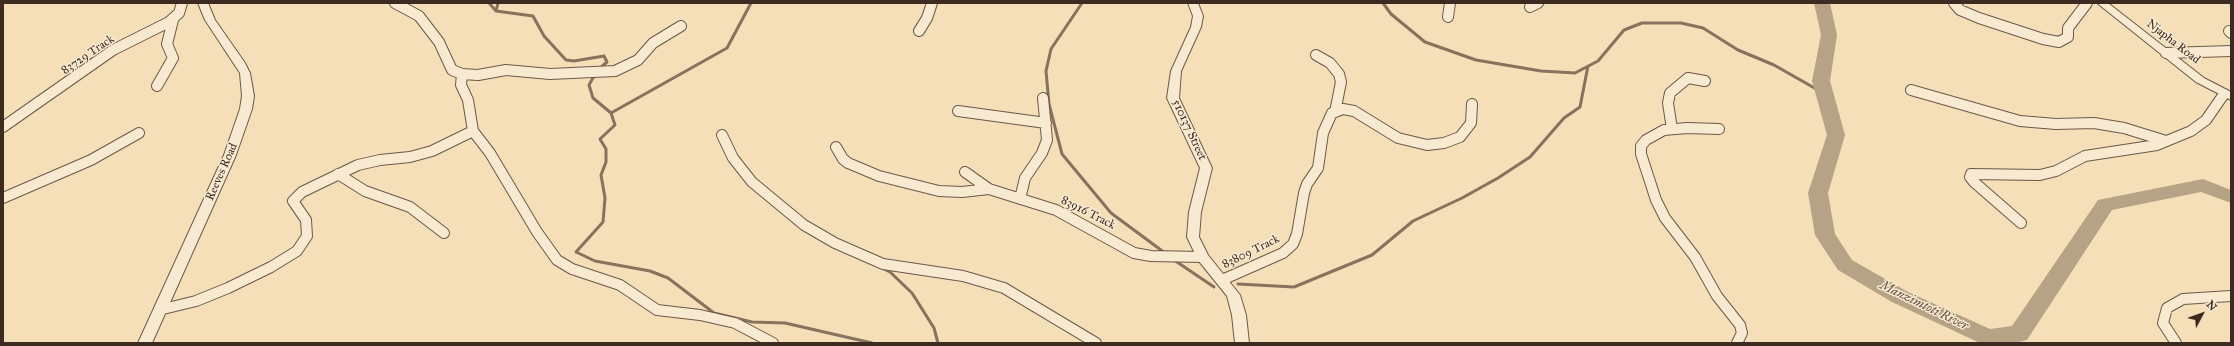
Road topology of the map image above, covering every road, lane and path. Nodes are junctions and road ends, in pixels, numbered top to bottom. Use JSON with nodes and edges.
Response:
{"nodes":[{"id":1,"x":182,"y":3,"type":"edge"},
{"id":2,"x":203,"y":3,"type":"edge"},
{"id":3,"x":395,"y":3,"type":"edge"},
{"id":4,"x":932,"y":3,"type":"edge"},
{"id":5,"x":1193,"y":3,"type":"edge"},
{"id":6,"x":1450,"y":3,"type":"edge"},
{"id":7,"x":1538,"y":3,"type":"edge"},
{"id":8,"x":1954,"y":3,"type":"edge"},
{"id":9,"x":2087,"y":3,"type":"edge"},
{"id":10,"x":2102,"y":3,"type":"edge"},
{"id":11,"x":1530,"y":8,"type":"dead end"},
{"id":12,"x":1448,"y":17,"type":"dead end"},
{"id":13,"x":173,"y":20,"type":"junction"},
{"id":14,"x":681,"y":26,"type":"dead end"},
{"id":15,"x":919,"y":31,"type":"dead end"},
{"id":16,"x":2231,"y":51,"type":"edge"},
{"id":17,"x":2166,"y":53,"type":"junction"},
{"id":18,"x":1316,"y":55,"type":"dead end"},
{"id":19,"x":462,"y":74,"type":"junction"},
{"id":20,"x":1705,"y":81,"type":"dead end"},
{"id":21,"x":157,"y":86,"type":"dead end"},
{"id":22,"x":1911,"y":90,"type":"dead end"},
{"id":23,"x":2227,"y":96,"type":"edge"},
{"id":24,"x":1043,"y":98,"type":"dead end"},
{"id":25,"x":1472,"y":104,"type":"dead end"},
{"id":26,"x":958,"y":110,"type":"dead end"},
{"id":27,"x":1335,"y":112,"type":"junction"},
{"id":28,"x":1046,"y":123,"type":"junction"},
{"id":29,"x":4,"y":126,"type":"edge"},
{"id":30,"x":1672,"y":129,"type":"junction"},
{"id":31,"x":1719,"y":129,"type":"dead end"},
{"id":32,"x":473,"y":131,"type":"junction"},
{"id":33,"x":139,"y":134,"type":"dead end"},
{"id":34,"x":722,"y":135,"type":"dead end"},
{"id":35,"x":2166,"y":141,"type":"junction"},
{"id":36,"x":836,"y":147,"type":"dead end"},
{"id":37,"x":965,"y":172,"type":"dead end"},
{"id":38,"x":338,"y":174,"type":"junction"},
{"id":39,"x":988,"y":189,"type":"junction"},
{"id":40,"x":3,"y":198,"type":"edge"},
{"id":41,"x":1020,"y":199,"type":"junction"},
{"id":42,"x":2021,"y":223,"type":"dead end"},
{"id":43,"x":444,"y":233,"type":"dead end"},
{"id":44,"x":1203,"y":257,"type":"junction"},
{"id":45,"x":1222,"y":280,"type":"junction"},
{"id":46,"x":2231,"y":296,"type":"edge"},
{"id":47,"x":159,"y":310,"type":"junction"},
{"id":48,"x":145,"y":343,"type":"edge"},
{"id":49,"x":773,"y":343,"type":"edge"},
{"id":50,"x":1096,"y":343,"type":"edge"},
{"id":51,"x":1242,"y":343,"type":"edge"},
{"id":52,"x":1737,"y":343,"type":"edge"},
{"id":53,"x":2176,"y":343,"type":"edge"}],
"edges":[{"from":1,"to":13,"type":"street","name":"83729 Track"},
{"from":2,"to":47,"type":"street","name":"Reeves Road"},
{"from":3,"to":19,"type":"street"},
{"from":4,"to":15,"type":"street"},
{"from":5,"to":44,"type":"street","name":"510137 Street"},
{"from":6,"to":12,"type":"street"},
{"from":7,"to":11,"type":"street"},
{"from":8,"to":9,"type":"street"},
{"from":10,"to":17,"type":"street","name":"Njapha Road"},
{"from":13,"to":21,"type":"street"},
{"from":13,"to":29,"type":"street","name":"83729 Track"},
{"from":14,"to":19,"type":"street"},
{"from":16,"to":17,"type":"street"},
{"from":17,"to":23,"type":"street","name":"Njapha Road"},
{"from":18,"to":27,"type":"street","name":"83809 Track"},
{"from":19,"to":32,"type":"street"},
{"from":20,"to":30,"type":"street"},
{"from":22,"to":35,"type":"street"},
{"from":23,"to":35,"type":"street"},
{"from":24,"to":28,"type":"street"},
{"from":25,"to":27,"type":"street"},
{"from":26,"to":28,"type":"street"},
{"from":27,"to":45,"type":"street","name":"83809 Track"},
{"from":28,"to":41,"type":"street"},
{"from":30,"to":31,"type":"street"},
{"from":30,"to":52,"type":"street"},
{"from":32,"to":38,"type":"street"},
{"from":32,"to":49,"type":"street"},
{"from":33,"to":40,"type":"street"},
{"from":34,"to":50,"type":"street"},
{"from":35,"to":42,"type":"street"},
{"from":36,"to":39,"type":"street"},
{"from":37,"to":39,"type":"street","name":"83916 Track"},
{"from":38,"to":43,"type":"street"},
{"from":38,"to":47,"type":"street"},
{"from":39,"to":41,"type":"street","name":"83916 Track"},
{"from":41,"to":44,"type":"street","name":"83916 Track"},
{"from":44,"to":45,"type":"street","name":"510137 Street"},
{"from":45,"to":51,"type":"street","name":"510137 Street"},
{"from":46,"to":53,"type":"street"},
{"from":47,"to":48,"type":"street","name":"Reeves Road"}]}
